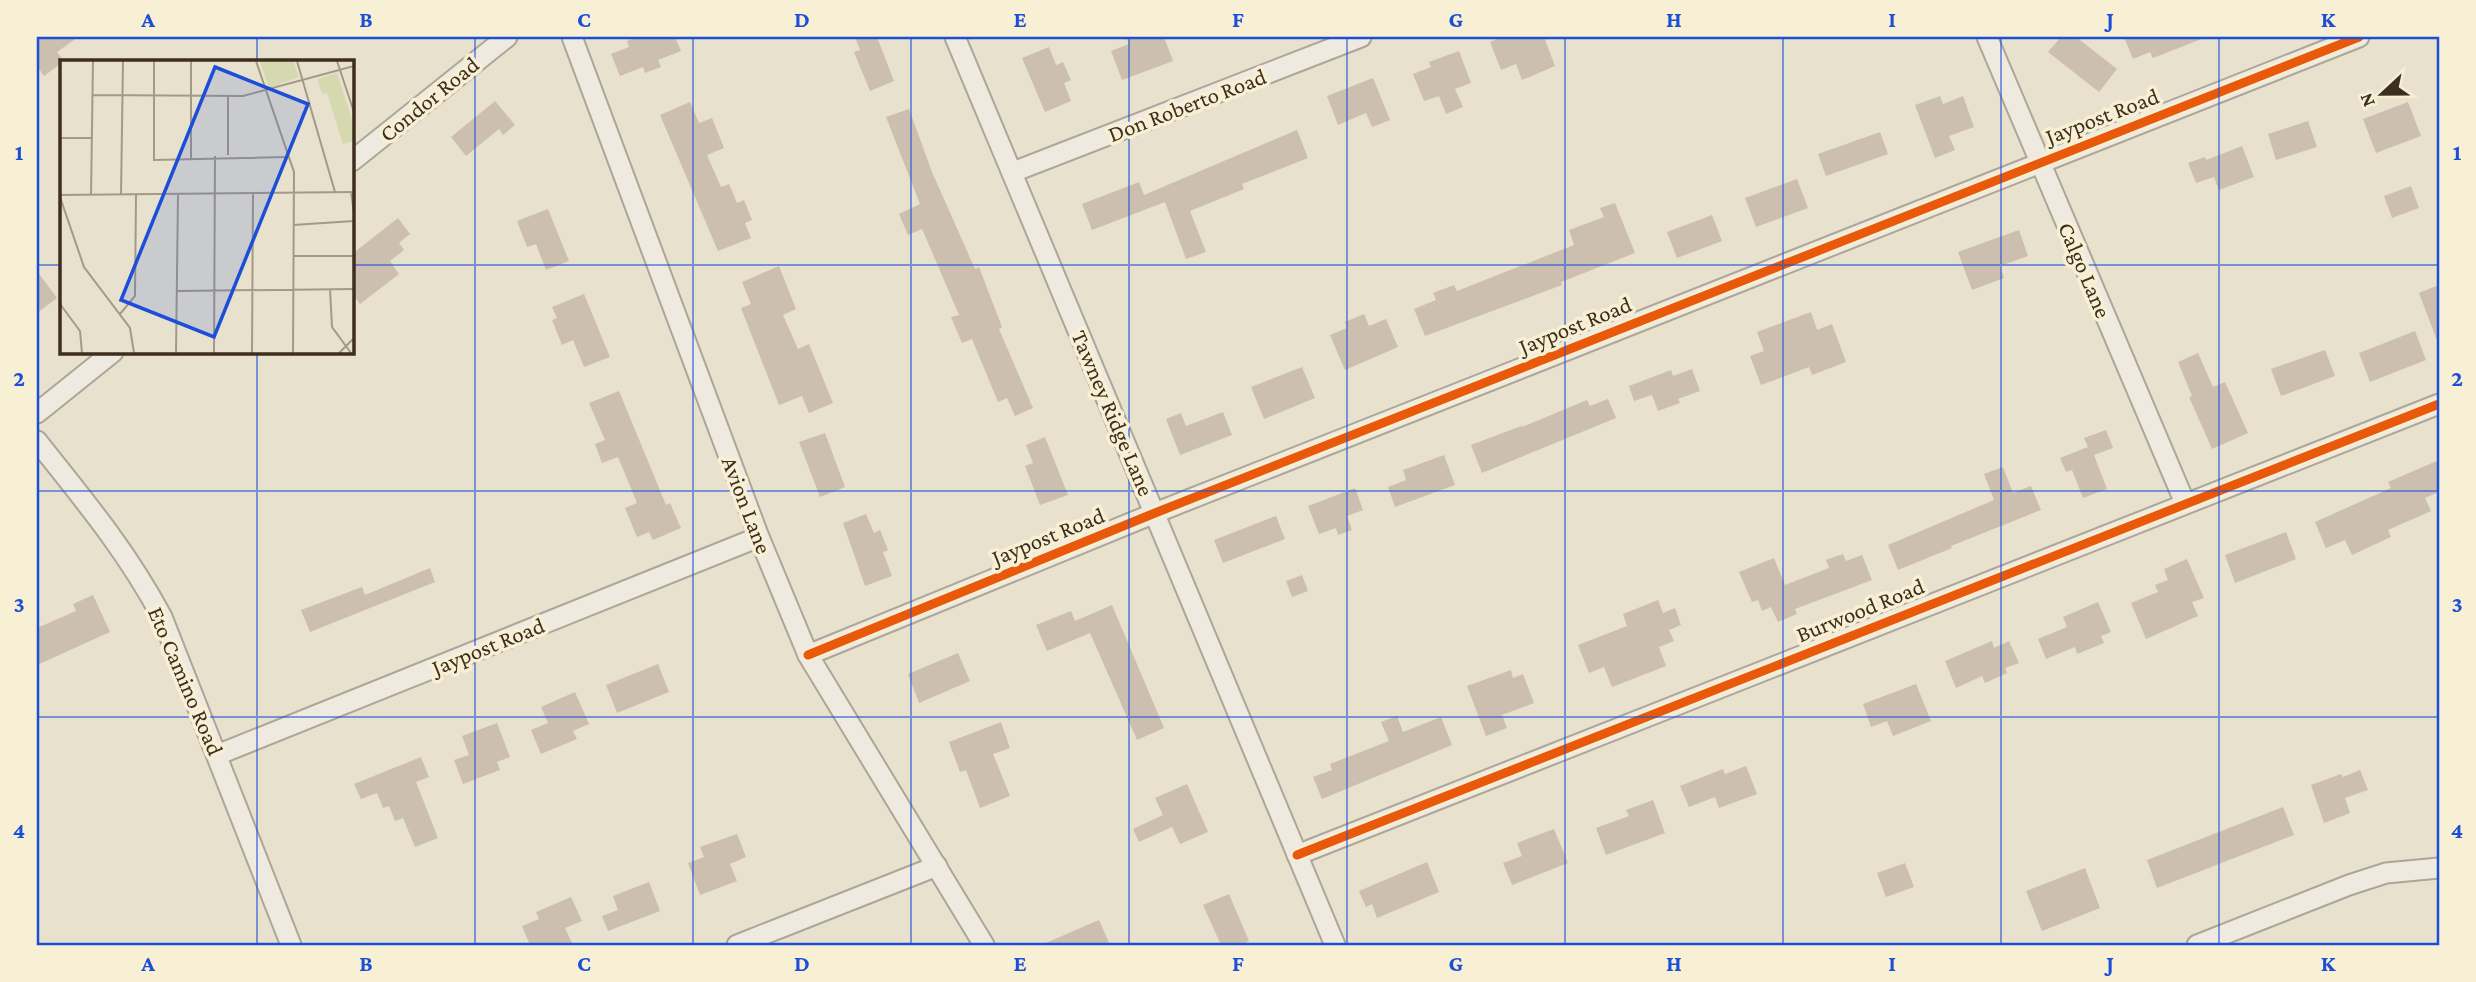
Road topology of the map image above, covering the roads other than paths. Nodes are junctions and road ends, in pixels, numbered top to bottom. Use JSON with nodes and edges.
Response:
{"nodes":[{"id":1,"x":507,"y":37,"type":"edge"},
{"id":2,"x":572,"y":37,"type":"edge"},
{"id":3,"x":955,"y":37,"type":"edge"},
{"id":4,"x":1362,"y":37,"type":"edge"},
{"id":5,"x":1987,"y":37,"type":"edge"},
{"id":6,"x":2359,"y":37,"type":"edge"},
{"id":7,"x":354,"y":159,"type":"edge"},
{"id":8,"x":2039,"y":162,"type":"junction"},
{"id":9,"x":1013,"y":173,"type":"junction"},
{"id":10,"x":111,"y":354,"type":"edge"},
{"id":11,"x":2439,"y":404,"type":"edge"},
{"id":12,"x":37,"y":413,"type":"edge"},
{"id":13,"x":37,"y":441,"type":"edge"},
{"id":14,"x":2185,"y":503,"type":"junction"},
{"id":15,"x":1155,"y":513,"type":"junction"},
{"id":16,"x":759,"y":537,"type":"junction"},
{"id":17,"x":808,"y":655,"type":"junction"},
{"id":18,"x":217,"y":755,"type":"junction"},
{"id":19,"x":1297,"y":855,"type":"junction"},
{"id":20,"x":937,"y":866,"type":"junction"},
{"id":21,"x":2439,"y":868,"type":"edge"},
{"id":22,"x":290,"y":945,"type":"edge"},
{"id":23,"x":737,"y":945,"type":"edge"},
{"id":24,"x":984,"y":945,"type":"edge"},
{"id":25,"x":1335,"y":945,"type":"edge"},
{"id":26,"x":2197,"y":945,"type":"edge"}],
"edges":[{"from":1,"to":7,"type":"street","name":"Condor Road"},
{"from":2,"to":16,"type":"street","name":"Avion Lane"},
{"from":3,"to":9,"type":"street","name":"Tawney Ridge Lane"},
{"from":4,"to":9,"type":"street","name":"Don Roberto Road"},
{"from":5,"to":8,"type":"street","name":"Calgo Lane"},
{"from":6,"to":8,"type":"street","name":"Jaypost Road"},
{"from":8,"to":14,"type":"street","name":"Calgo Lane"},
{"from":8,"to":15,"type":"street","name":"Jaypost Road"},
{"from":9,"to":15,"type":"street","name":"Tawney Ridge Lane"},
{"from":10,"to":12,"type":"street"},
{"from":11,"to":14,"type":"street","name":"Burwood Road"},
{"from":13,"to":18,"type":"street","name":"Eto Camino Road"},
{"from":14,"to":19,"type":"street","name":"Burwood Road"},
{"from":15,"to":17,"type":"street","name":"Jaypost Road"},
{"from":15,"to":19,"type":"street","name":"Tawney Ridge Lane"},
{"from":16,"to":17,"type":"street","name":"Avion Lane"},
{"from":16,"to":18,"type":"street","name":"Jaypost Road"},
{"from":17,"to":20,"type":"street","name":"Avion Lane"},
{"from":18,"to":22,"type":"street","name":"Eto Camino Road"},
{"from":19,"to":25,"type":"street","name":"Tawney Ridge Lane"},
{"from":20,"to":23,"type":"street"},
{"from":20,"to":24,"type":"street","name":"Avion Lane"},
{"from":21,"to":26,"type":"street"}]}
